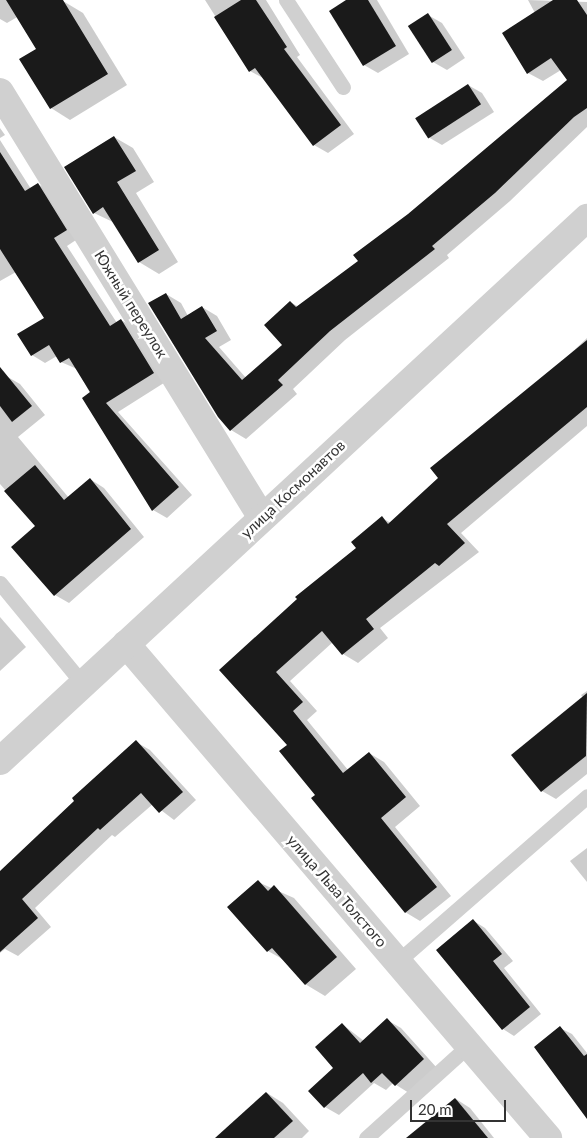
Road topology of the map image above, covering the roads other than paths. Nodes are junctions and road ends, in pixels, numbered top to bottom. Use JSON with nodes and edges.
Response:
{"nodes":[{"id":1,"x":286,"y":0,"type":"edge"},
{"id":2,"x":343,"y":87,"type":"dead end"},
{"id":3,"x":0,"y":92,"type":"edge"},
{"id":4,"x":587,"y":218,"type":"edge"},
{"id":5,"x":261,"y":517,"type":"junction"},
{"id":6,"x":0,"y":583,"type":"edge"},
{"id":7,"x":126,"y":644,"type":"junction"},
{"id":8,"x":82,"y":684,"type":"junction"},
{"id":9,"x":0,"y":761,"type":"edge"},
{"id":10,"x":587,"y":796,"type":"edge"},
{"id":11,"x":397,"y":962,"type":"junction"},
{"id":12,"x":469,"y":1045,"type":"junction"},
{"id":13,"x":366,"y":1138,"type":"edge"},
{"id":14,"x":548,"y":1138,"type":"edge"}],
"edges":[{"from":1,"to":2,"type":"lane"},
{"from":3,"to":5,"type":"street","name":"Южный переулок"},
{"from":4,"to":5,"type":"street","name":"улица Космонавтов"},
{"from":5,"to":7,"type":"street","name":"улица Космонавтов"},
{"from":6,"to":8,"type":"lane"},
{"from":7,"to":8,"type":"street","name":"улица Космонавтов"},
{"from":7,"to":11,"type":"street","name":"улица Льва Толстого"},
{"from":8,"to":9,"type":"street","name":"улица Космонавтов"},
{"from":10,"to":11,"type":"lane"},
{"from":11,"to":12,"type":"street","name":"улица Льва Толстого"},
{"from":12,"to":13,"type":"lane"},
{"from":12,"to":14,"type":"street","name":"улица Льва Толстого"}]}
